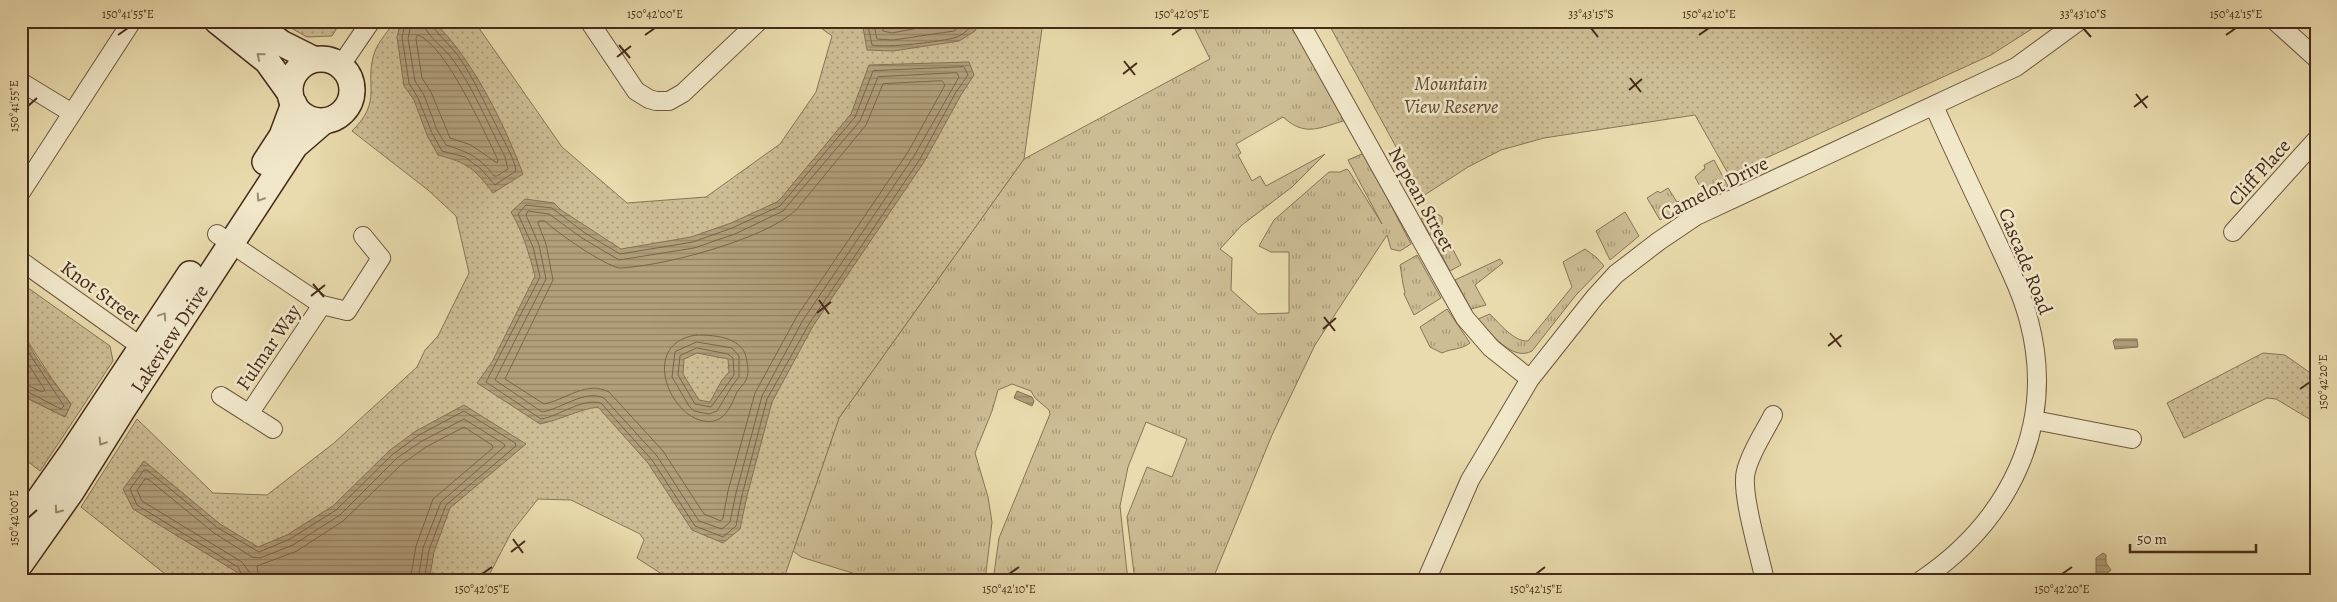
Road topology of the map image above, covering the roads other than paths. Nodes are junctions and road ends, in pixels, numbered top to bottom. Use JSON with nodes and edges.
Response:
{"nodes":[{"id":1,"x":132,"y":21,"type":"edge"},
{"id":2,"x":218,"y":21,"type":"edge"},
{"id":3,"x":252,"y":21,"type":"edge"},
{"id":4,"x":589,"y":21,"type":"edge"},
{"id":5,"x":759,"y":21,"type":"edge"},
{"id":6,"x":1299,"y":21,"type":"edge"},
{"id":7,"x":2079,"y":21,"type":"edge"},
{"id":8,"x":2275,"y":21,"type":"edge"},
{"id":9,"x":366,"y":28,"type":"edge"},
{"id":10,"x":2316,"y":58,"type":"edge"},
{"id":11,"x":313,"y":59,"type":"junction"},
{"id":12,"x":341,"y":65,"type":"junction"},
{"id":13,"x":21,"y":82,"type":"edge"},
{"id":14,"x":292,"y":99,"type":"junction"},
{"id":15,"x":1934,"y":106,"type":"junction"},
{"id":16,"x":72,"y":113,"type":"junction"},
{"id":17,"x":324,"y":121,"type":"junction"},
{"id":18,"x":2316,"y":140,"type":"edge"},
{"id":19,"x":21,"y":192,"type":"edge"},
{"id":20,"x":2233,"y":232,"type":"dead end"},
{"id":21,"x":364,"y":236,"type":"dead end"},
{"id":22,"x":224,"y":238,"type":"junction"},
{"id":23,"x":21,"y":261,"type":"edge"},
{"id":24,"x":322,"y":305,"type":"junction"},
{"id":25,"x":149,"y":352,"type":"junction"},
{"id":26,"x":1530,"y":379,"type":"junction"},
{"id":27,"x":221,"y":396,"type":"dead end"},
{"id":28,"x":249,"y":414,"type":"junction"},
{"id":29,"x":1773,"y":415,"type":"dead end"},
{"id":30,"x":2034,"y":420,"type":"junction"},
{"id":31,"x":273,"y":429,"type":"dead end"},
{"id":32,"x":2132,"y":438,"type":"dead end"},
{"id":33,"x":79,"y":460,"type":"junction"},
{"id":34,"x":21,"y":525,"type":"edge"},
{"id":35,"x":21,"y":563,"type":"edge"},
{"id":36,"x":1426,"y":581,"type":"edge"},
{"id":37,"x":1765,"y":581,"type":"edge"},
{"id":38,"x":1920,"y":581,"type":"edge"}],
"edges":[{"from":1,"to":16,"type":"street"},
{"from":14,"to":2,"type":"street","one_way":true},
{"from":3,"to":11,"type":"street"},
{"from":4,"to":5,"type":"street"},
{"from":6,"to":26,"type":"street","name":"Nepean Street"},
{"from":7,"to":15,"type":"street","name":"Camelot Drive"},
{"from":8,"to":10,"type":"street"},
{"from":9,"to":12,"type":"street"},
{"from":11,"to":12,"type":"street"},
{"from":11,"to":14,"type":"street"},
{"from":12,"to":17,"type":"street"},
{"from":13,"to":16,"type":"street"},
{"from":14,"to":17,"type":"street"},
{"from":14,"to":22,"type":"street","name":"Lakeview Drive"},
{"from":15,"to":26,"type":"street","name":"Camelot Drive"},
{"from":15,"to":30,"type":"street","name":"Cascade Road"},
{"from":16,"to":19,"type":"street"},
{"from":17,"to":22,"type":"street","name":"Lakeview Drive","one_way":true},
{"from":18,"to":20,"type":"street","name":"Cliff Place"},
{"from":21,"to":24,"type":"street","name":"Fulmar Way"},
{"from":22,"to":24,"type":"street","name":"Fulmar Way"},
{"from":22,"to":25,"type":"street","name":"Lakeview Drive"},
{"from":23,"to":25,"type":"street","name":"Knot Street"},
{"from":24,"to":28,"type":"street","name":"Fulmar Way"},
{"from":25,"to":33,"type":"street","name":"Lakeview Drive"},
{"from":26,"to":36,"type":"street","name":"Camelot Drive"},
{"from":27,"to":28,"type":"street"},
{"from":28,"to":31,"type":"street"},
{"from":29,"to":37,"type":"street"},
{"from":30,"to":32,"type":"street"},
{"from":30,"to":38,"type":"street","name":"Cascade Road"},
{"from":33,"to":34,"type":"street","name":"Lakeview Drive"},
{"from":33,"to":35,"type":"street","name":"Lakeview Drive","one_way":true}]}
